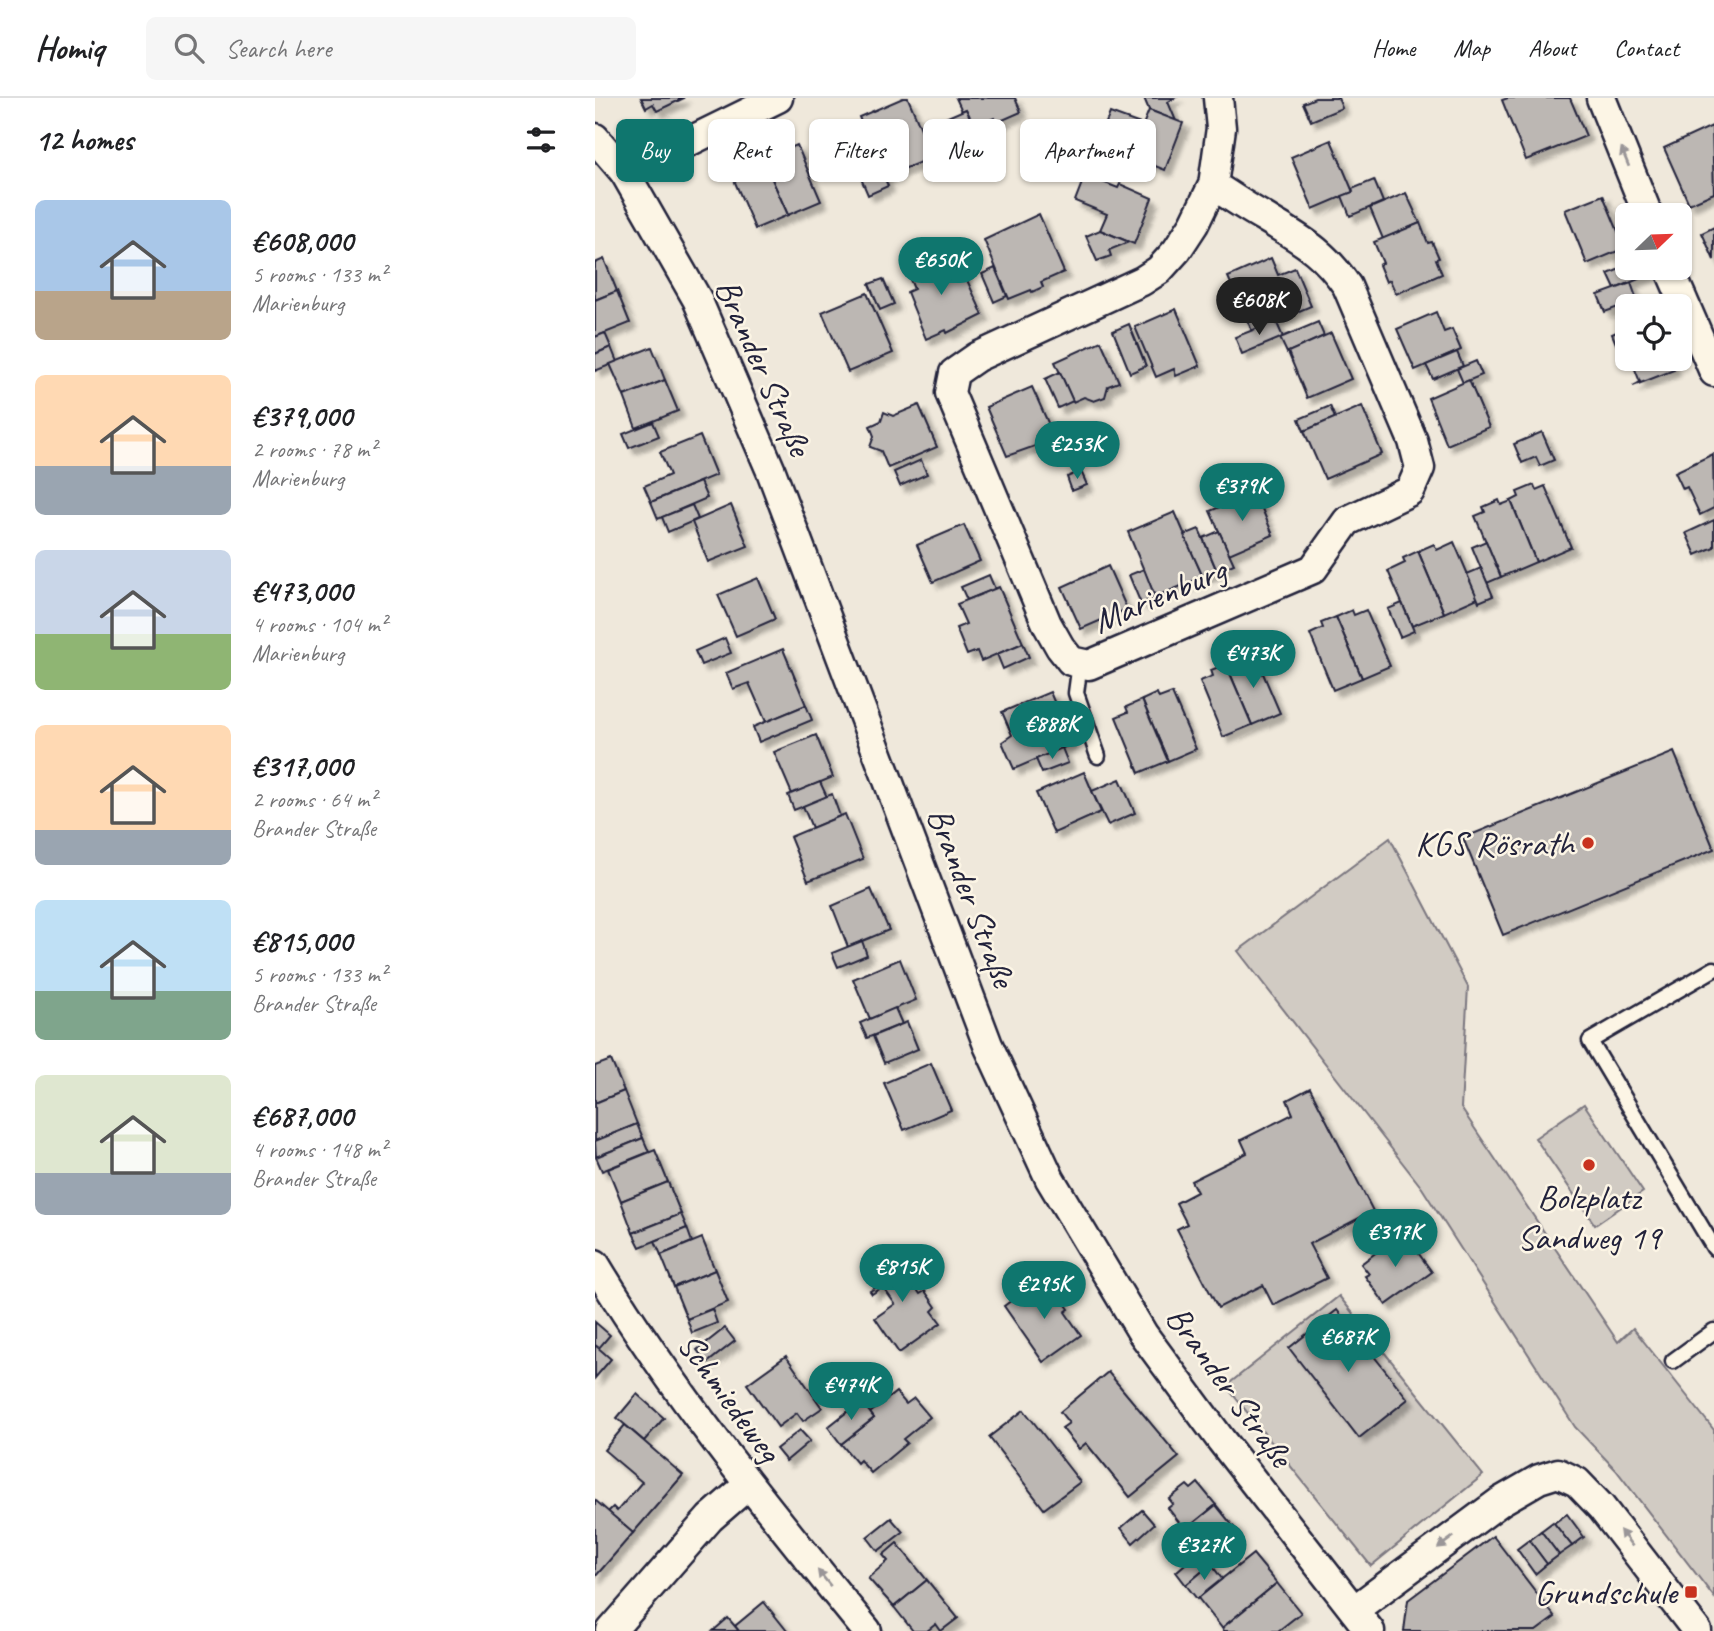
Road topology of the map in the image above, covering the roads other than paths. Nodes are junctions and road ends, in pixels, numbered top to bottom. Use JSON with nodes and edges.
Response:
{"nodes":[{"id":1,"x":778,"y":98,"type":"edge"},
{"id":2,"x":1218,"y":98,"type":"edge"},
{"id":3,"x":1601,"y":98,"type":"edge"},
{"id":4,"x":595,"y":138,"type":"edge"},
{"id":5,"x":694,"y":139,"type":"edge"},
{"id":6,"x":616,"y":162,"type":"edge"},
{"id":7,"x":630,"y":182,"type":"edge"},
{"id":8,"x":1213,"y":185,"type":"junction"},
{"id":9,"x":1643,"y":203,"type":"edge"},
{"id":10,"x":1674,"y":280,"type":"edge"},
{"id":11,"x":1714,"y":372,"type":"edge"},
{"id":12,"x":1080,"y":663,"type":"junction"},
{"id":13,"x":1098,"y":756,"type":"dead end"},
{"id":14,"x":1714,"y":970,"type":"edge"},
{"id":15,"x":1714,"y":1248,"type":"edge"},
{"id":16,"x":595,"y":1264,"type":"edge"},
{"id":17,"x":1714,"y":1331,"type":"edge"},
{"id":18,"x":1673,"y":1361,"type":"dead end"},
{"id":19,"x":748,"y":1485,"type":"junction"},
{"id":20,"x":1362,"y":1620,"type":"edge"},
{"id":21,"x":611,"y":1631,"type":"edge"},
{"id":22,"x":867,"y":1631,"type":"edge"},
{"id":23,"x":1697,"y":1631,"type":"edge"}],
"edges":[{"from":1,"to":5,"type":"street"},
{"from":2,"to":8,"type":"street","name":"Marienburg"},
{"from":9,"to":3,"type":"street","one_way":true},
{"from":4,"to":6,"type":"street","name":"Brander Straße"},
{"from":7,"to":20,"type":"street","name":"Brander Straße"},
{"from":8,"to":12,"type":"street","name":"Marienburg"},
{"from":8,"to":12,"type":"street","name":"Marienburg"},
{"from":10,"to":11,"type":"street"},
{"from":12,"to":13,"type":"lane"},
{"from":14,"to":15,"type":"lane"},
{"from":16,"to":19,"type":"street","name":"Schmiedeweg"},
{"from":17,"to":18,"type":"lane"},
{"from":19,"to":21,"type":"street"},
{"from":22,"to":19,"type":"street","name":"Schmiedeweg","one_way":true},
{"from":23,"to":20,"type":"street","one_way":true}]}
